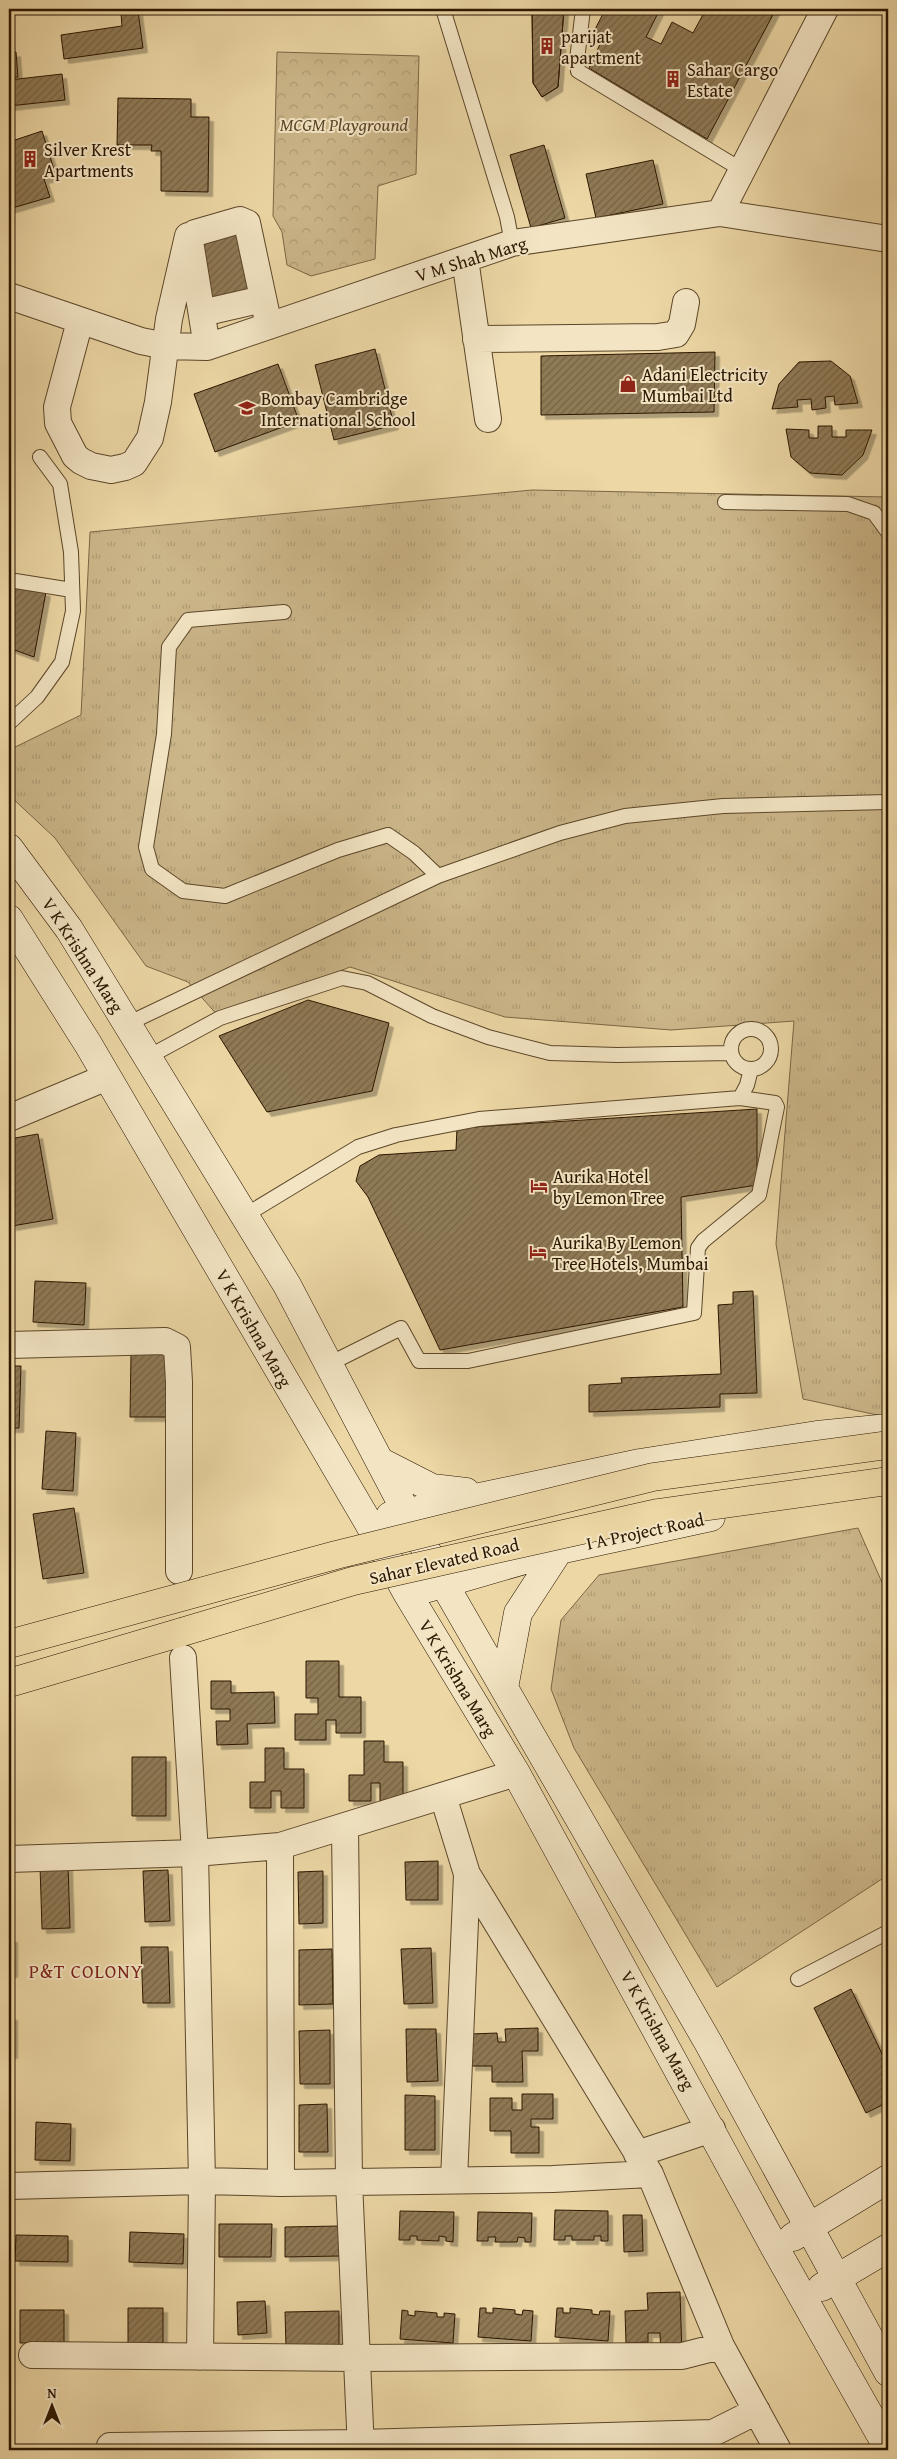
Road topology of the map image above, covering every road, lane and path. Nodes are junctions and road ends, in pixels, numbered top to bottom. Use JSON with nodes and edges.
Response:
{"nodes":[{"id":1,"x":443,"y":9,"type":"edge"},
{"id":2,"x":583,"y":9,"type":"edge"},
{"id":3,"x":825,"y":9,"type":"edge"},
{"id":4,"x":742,"y":170,"type":"junction"},
{"id":5,"x":720,"y":213,"type":"junction"},
{"id":6,"x":188,"y":236,"type":"dead end"},
{"id":7,"x":888,"y":239,"type":"edge"},
{"id":8,"x":512,"y":243,"type":"junction"},
{"id":9,"x":465,"y":259,"type":"junction"},
{"id":10,"x":9,"y":296,"type":"edge"},
{"id":11,"x":263,"y":299,"type":"junction"},
{"id":12,"x":686,"y":302,"type":"dead end"},
{"id":13,"x":202,"y":313,"type":"junction"},
{"id":14,"x":80,"y":321,"type":"junction"},
{"id":15,"x":269,"y":326,"type":"junction"},
{"id":16,"x":476,"y":340,"type":"junction"},
{"id":17,"x":166,"y":346,"type":"junction"},
{"id":18,"x":208,"y":347,"type":"junction"},
{"id":19,"x":488,"y":419,"type":"dead end"},
{"id":20,"x":40,"y":456,"type":"dead end"},
{"id":21,"x":725,"y":502,"type":"dead end"},
{"id":22,"x":888,"y":532,"type":"edge"},
{"id":23,"x":9,"y":580,"type":"edge"},
{"id":24,"x":72,"y":590,"type":"junction"},
{"id":25,"x":284,"y":612,"type":"dead end"},
{"id":26,"x":9,"y":723,"type":"edge"},
{"id":27,"x":888,"y":802,"type":"edge"},
{"id":28,"x":9,"y":848,"type":"edge"},
{"id":29,"x":438,"y":876,"type":"junction"},
{"id":30,"x":9,"y":919,"type":"edge"},
{"id":31,"x":65,"y":923,"type":"junction"},
{"id":32,"x":27,"y":945,"type":"junction"},
{"id":33,"x":127,"y":1024,"type":"junction"},
{"id":34,"x":731,"y":1053,"type":"junction"},
{"id":35,"x":148,"y":1057,"type":"junction"},
{"id":36,"x":751,"y":1069,"type":"junction"},
{"id":37,"x":107,"y":1077,"type":"junction"},
{"id":38,"x":740,"y":1098,"type":"junction"},
{"id":39,"x":9,"y":1118,"type":"edge"},
{"id":40,"x":244,"y":1216,"type":"junction"},
{"id":41,"x":9,"y":1345,"type":"edge"},
{"id":42,"x":329,"y":1364,"type":"junction"},
{"id":43,"x":888,"y":1428,"type":"edge"},
{"id":44,"x":888,"y":1445,"type":"edge"},
{"id":45,"x":381,"y":1462,"type":"junction"},
{"id":46,"x":888,"y":1481,"type":"edge"},
{"id":47,"x":484,"y":1494,"type":"junction"},
{"id":48,"x":888,"y":1494,"type":"edge"},
{"id":49,"x":408,"y":1511,"type":"junction"},
{"id":50,"x":368,"y":1522,"type":"junction"},
{"id":51,"x":559,"y":1550,"type":"junction"},
{"id":52,"x":178,"y":1570,"type":"dead end"},
{"id":53,"x":444,"y":1584,"type":"junction"},
{"id":54,"x":407,"y":1593,"type":"junction"},
{"id":55,"x":9,"y":1644,"type":"edge"},
{"id":56,"x":184,"y":1658,"type":"dead end"},
{"id":57,"x":9,"y":1683,"type":"edge"},
{"id":58,"x":504,"y":1688,"type":"junction"},
{"id":59,"x":546,"y":1761,"type":"junction"},
{"id":60,"x":516,"y":1773,"type":"junction"},
{"id":61,"x":443,"y":1796,"type":"junction"},
{"id":62,"x":345,"y":1826,"type":"junction"},
{"id":63,"x":280,"y":1846,"type":"junction"},
{"id":64,"x":195,"y":1853,"type":"junction"},
{"id":65,"x":9,"y":1859,"type":"edge"},
{"id":66,"x":467,"y":1874,"type":"junction"},
{"id":67,"x":888,"y":1932,"type":"edge"},
{"id":68,"x":798,"y":1979,"type":"dead end"},
{"id":69,"x":712,"y":2129,"type":"junction"},
{"id":70,"x":644,"y":2164,"type":"junction"},
{"id":71,"x":888,"y":2179,"type":"edge"},
{"id":72,"x":454,"y":2180,"type":"junction"},
{"id":73,"x":202,"y":2181,"type":"junction"},
{"id":74,"x":349,"y":2182,"type":"junction"},
{"id":75,"x":281,"y":2183,"type":"junction"},
{"id":76,"x":9,"y":2186,"type":"edge"},
{"id":77,"x":808,"y":2228,"type":"junction"},
{"id":78,"x":775,"y":2248,"type":"junction"},
{"id":79,"x":888,"y":2248,"type":"edge"},
{"id":80,"x":837,"y":2278,"type":"junction"},
{"id":81,"x":804,"y":2298,"type":"junction"},
{"id":82,"x":721,"y":2346,"type":"junction"},
{"id":83,"x":32,"y":2355,"type":"dead end"},
{"id":84,"x":200,"y":2357,"type":"junction"},
{"id":85,"x":357,"y":2358,"type":"junction"},
{"id":86,"x":888,"y":2372,"type":"edge"},
{"id":87,"x":757,"y":2411,"type":"junction"},
{"id":88,"x":110,"y":2446,"type":"dead end"},
{"id":89,"x":360,"y":2446,"type":"edge"},
{"id":90,"x":888,"y":2448,"type":"edge"},
{"id":91,"x":778,"y":2450,"type":"edge"}],
"edges":[{"from":1,"to":8,"type":"lane"},
{"from":2,"to":4,"type":"lane"},
{"from":3,"to":4,"type":"street"},
{"from":4,"to":5,"type":"street"},
{"from":5,"to":7,"type":"street","name":"V M Shah Marg"},
{"from":5,"to":8,"type":"street","name":"V M Shah Marg"},
{"from":6,"to":17,"type":"street"},
{"from":8,"to":9,"type":"street","name":"V M Shah Marg"},
{"from":9,"to":15,"type":"street","name":"V M Shah Marg"},
{"from":9,"to":16,"type":"street"},
{"from":10,"to":14,"type":"street","name":"V M Shah Marg"},
{"from":11,"to":13,"type":"street"},
{"from":11,"to":13,"type":"street"},
{"from":11,"to":15,"type":"street"},
{"from":12,"to":16,"type":"street"},
{"from":13,"to":18,"type":"street"},
{"from":14,"to":17,"type":"street","name":"V M Shah Marg"},
{"from":14,"to":17,"type":"street"},
{"from":15,"to":18,"type":"street","name":"V M Shah Marg"},
{"from":16,"to":19,"type":"street"},
{"from":17,"to":18,"type":"street","name":"V M Shah Marg"},
{"from":20,"to":24,"type":"lane"},
{"from":21,"to":22,"type":"lane"},
{"from":23,"to":24,"type":"lane"},
{"from":24,"to":26,"type":"lane"},
{"from":25,"to":29,"type":"lane"},
{"from":27,"to":29,"type":"lane"},
{"from":28,"to":31,"type":"main road","name":"V K Krishna Marg"},
{"from":29,"to":33,"type":"lane"},
{"from":30,"to":32,"type":"main road","name":"V K Krishna Marg"},
{"from":31,"to":32,"type":"main road"},
{"from":31,"to":33,"type":"main road","name":"V K Krishna Marg"},
{"from":32,"to":37,"type":"main road","name":"V K Krishna Marg"},
{"from":33,"to":35,"type":"main road","name":"V K Krishna Marg"},
{"from":34,"to":35,"type":"lane"},
{"from":34,"to":36,"type":"lane"},
{"from":34,"to":36,"type":"lane"},
{"from":35,"to":40,"type":"main road","name":"V K Krishna Marg"},
{"from":36,"to":38,"type":"lane"},
{"from":37,"to":39,"type":"street"},
{"from":37,"to":50,"type":"main road","name":"V K Krishna Marg"},
{"from":38,"to":40,"type":"lane"},
{"from":38,"to":42,"type":"lane"},
{"from":40,"to":42,"type":"main road","name":"V K Krishna Marg"},
{"from":41,"to":52,"type":"street"},
{"from":42,"to":45,"type":"main road","name":"V K Krishna Marg"},
{"from":43,"to":47,"type":"main road"},
{"from":44,"to":55,"type":"main road","name":"Sahar Elevated Road","bridge":true},
{"from":45,"to":47,"type":"main road"},
{"from":45,"to":49,"type":"main road","name":"V K Krishna Marg"},
{"from":46,"to":57,"type":"main road","name":"Sahar Elevated Road","bridge":true},
{"from":47,"to":49,"type":"main road"},
{"from":48,"to":51,"type":"main road","name":"I A Project Road"},
{"from":49,"to":50,"type":"main road"},
{"from":49,"to":53,"type":"main road","name":"V K Krishna Marg"},
{"from":50,"to":54,"type":"main road","name":"V K Krishna Marg"},
{"from":51,"to":53,"type":"main road","name":"I A Project Road"},
{"from":51,"to":58,"type":"main road"},
{"from":53,"to":54,"type":"main road","name":"I A Project Road"},
{"from":53,"to":58,"type":"main road","name":"V K Krishna Marg"},
{"from":54,"to":60,"type":"main road","name":"V K Krishna Marg"},
{"from":56,"to":64,"type":"street"},
{"from":58,"to":59,"type":"main road","name":"V K Krishna Marg"},
{"from":59,"to":60,"type":"lane"},
{"from":59,"to":77,"type":"main road","name":"V K Krishna Marg"},
{"from":60,"to":61,"type":"street"},
{"from":60,"to":69,"type":"main road","name":"V K Krishna Marg"},
{"from":61,"to":62,"type":"street"},
{"from":61,"to":66,"type":"street"},
{"from":62,"to":63,"type":"street"},
{"from":62,"to":74,"type":"street"},
{"from":63,"to":64,"type":"street"},
{"from":63,"to":75,"type":"street"},
{"from":64,"to":65,"type":"street"},
{"from":64,"to":73,"type":"street"},
{"from":66,"to":70,"type":"street"},
{"from":66,"to":72,"type":"street"},
{"from":67,"to":68,"type":"lane"},
{"from":69,"to":70,"type":"street"},
{"from":69,"to":78,"type":"main road","name":"V K Krishna Marg"},
{"from":70,"to":72,"type":"street"},
{"from":70,"to":82,"type":"street"},
{"from":71,"to":77,"type":"main road"},
{"from":72,"to":74,"type":"street"},
{"from":73,"to":75,"type":"street"},
{"from":73,"to":76,"type":"street"},
{"from":73,"to":84,"type":"street"},
{"from":74,"to":75,"type":"street"},
{"from":74,"to":85,"type":"street"},
{"from":77,"to":78,"type":"main road"},
{"from":77,"to":80,"type":"main road","name":"V K Krishna Marg"},
{"from":78,"to":81,"type":"main road","name":"V K Krishna Marg"},
{"from":79,"to":80,"type":"main road"},
{"from":80,"to":81,"type":"main road"},
{"from":80,"to":86,"type":"main road","name":"V K Krishna Marg"},
{"from":81,"to":90,"type":"main road","name":"V K Krishna Marg"},
{"from":82,"to":85,"type":"street"},
{"from":82,"to":87,"type":"street"},
{"from":83,"to":84,"type":"street"},
{"from":84,"to":85,"type":"street"},
{"from":85,"to":89,"type":"street"},
{"from":87,"to":89,"type":"street"},
{"from":87,"to":91,"type":"street"},
{"from":88,"to":89,"type":"street"}]}
